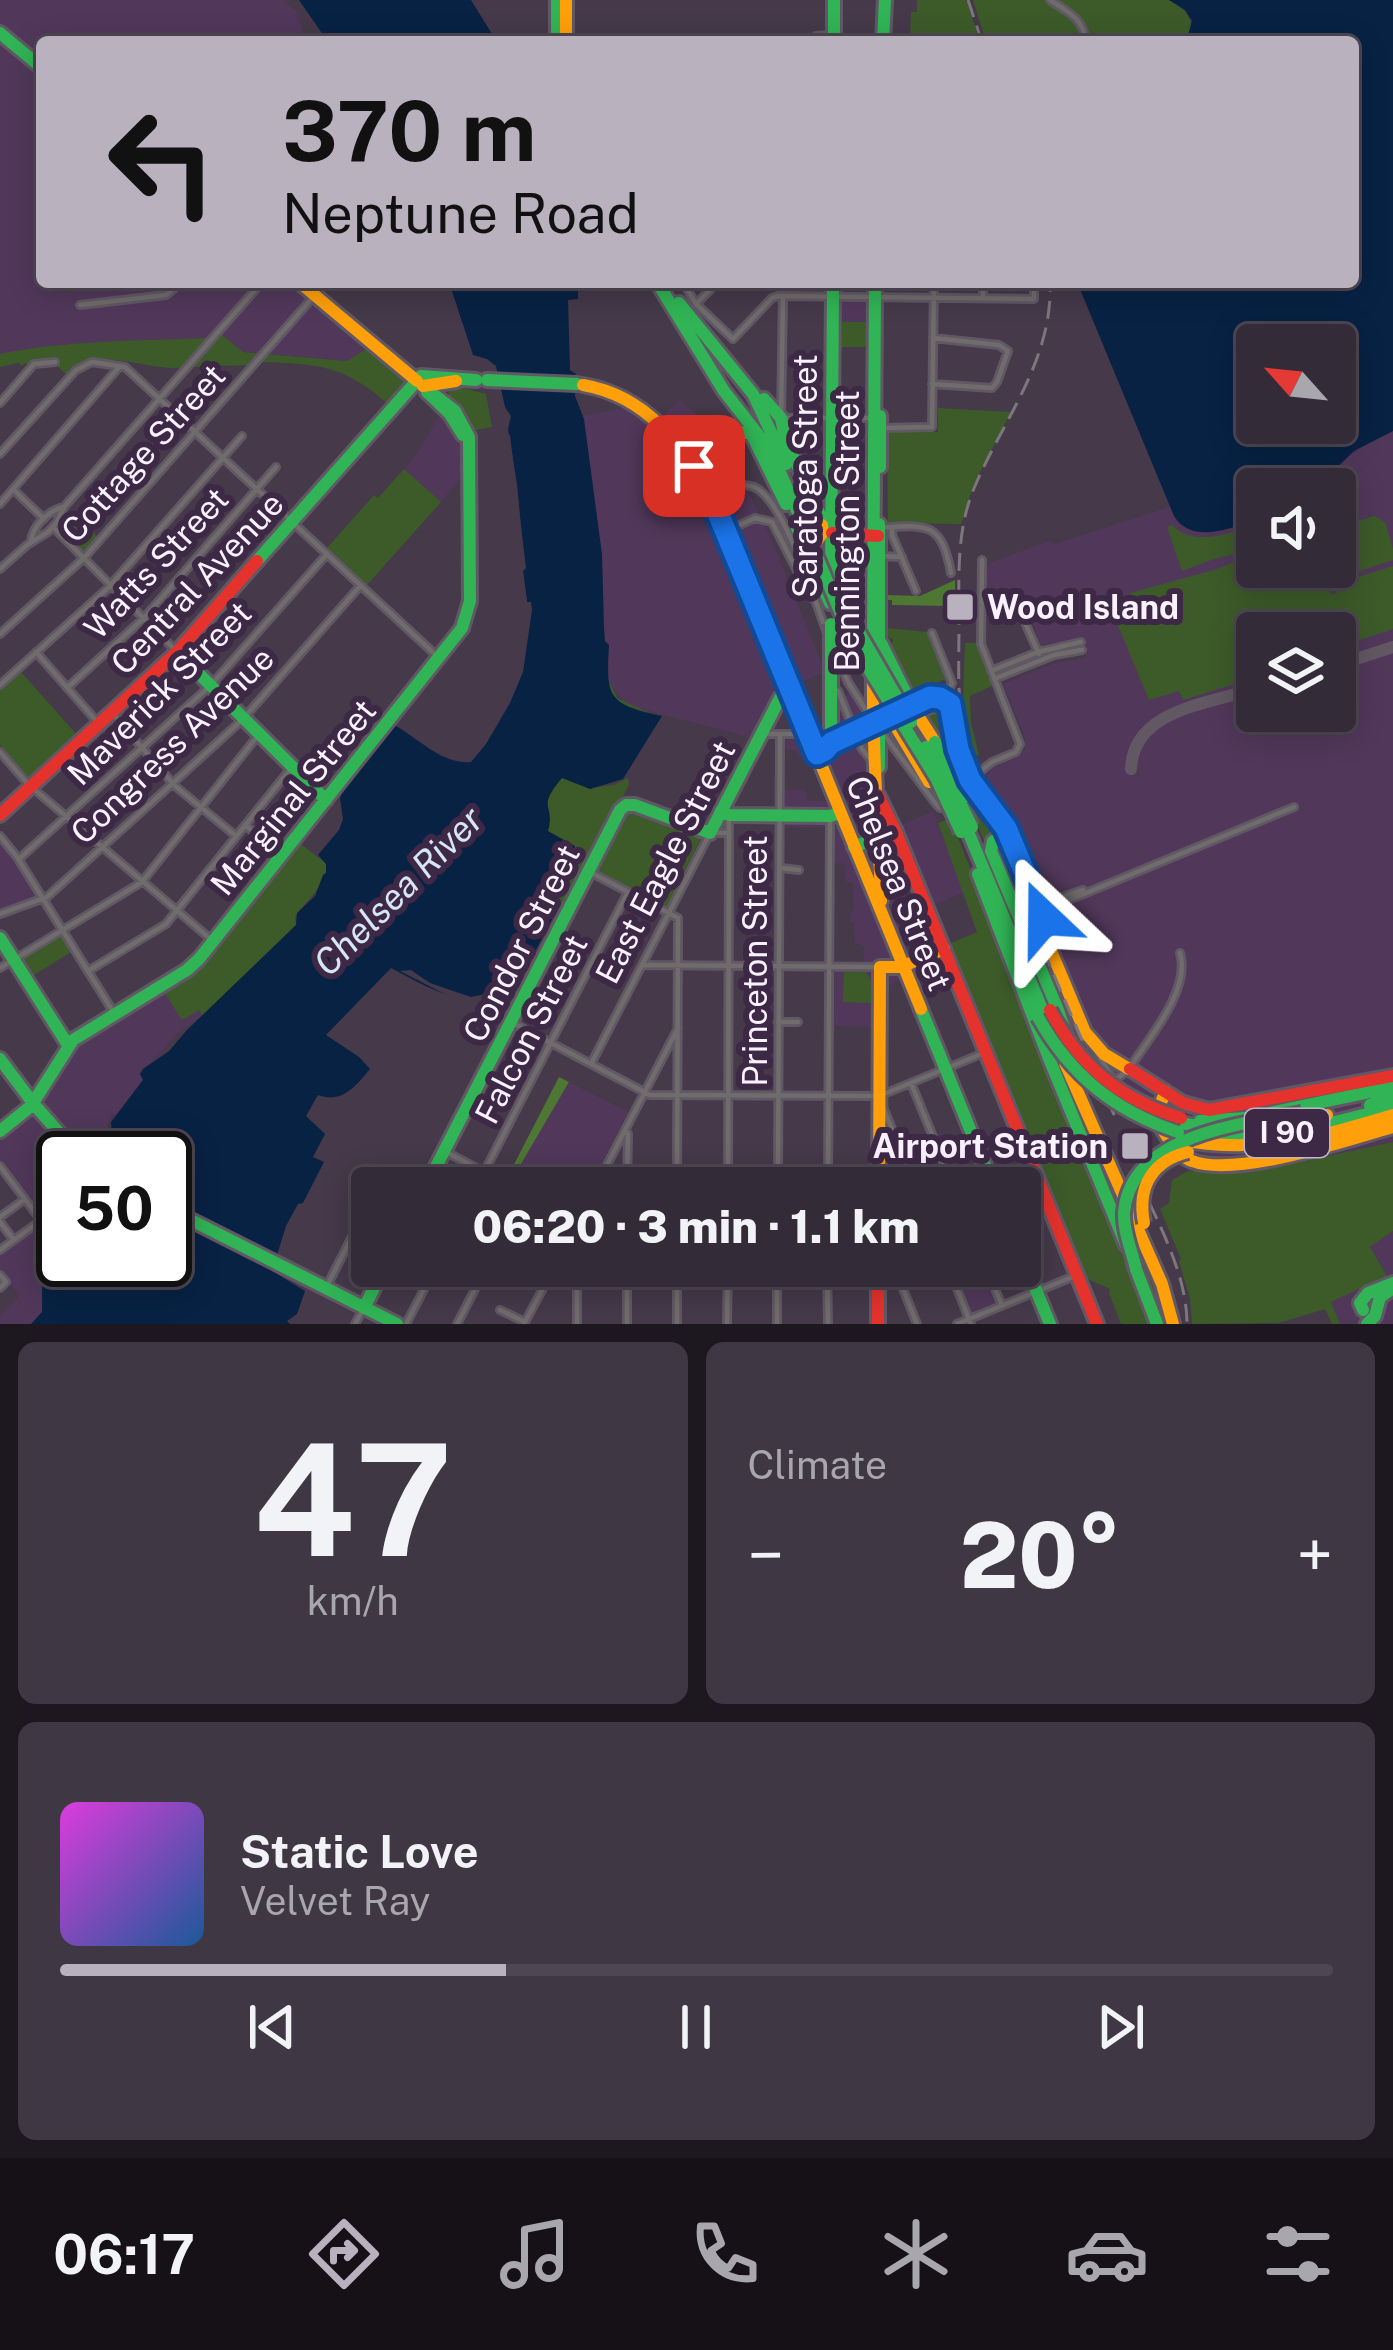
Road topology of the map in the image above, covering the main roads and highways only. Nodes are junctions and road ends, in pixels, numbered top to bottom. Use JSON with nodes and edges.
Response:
{"nodes":[{"id":1,"x":561,"y":0,"type":"edge"},
{"id":2,"x":834,"y":0,"type":"edge"},
{"id":3,"x":882,"y":0,"type":"edge"},
{"id":4,"x":0,"y":33,"type":"edge"},
{"id":5,"x":562,"y":36,"type":"edge"},
{"id":6,"x":834,"y":36,"type":"edge"},
{"id":7,"x":880,"y":36,"type":"edge"},
{"id":8,"x":36,"y":63,"type":"edge"},
{"id":9,"x":305,"y":288,"type":"edge"},
{"id":10,"x":664,"y":288,"type":"edge"},
{"id":11,"x":666,"y":288,"type":"edge"},
{"id":12,"x":833,"y":289,"type":"edge"},
{"id":13,"x":878,"y":290,"type":"edge"},
{"id":14,"x":738,"y":373,"type":"junction"},
{"id":15,"x":452,"y":379,"type":"junction"},
{"id":16,"x":417,"y":382,"type":"junction"},
{"id":17,"x":445,"y":401,"type":"junction"},
{"id":18,"x":742,"y":432,"type":"junction"},
{"id":19,"x":468,"y":457,"type":"junction"},
{"id":20,"x":689,"y":460,"type":"junction"},
{"id":21,"x":878,"y":532,"type":"junction"},
{"id":22,"x":815,"y":533,"type":"junction"},
{"id":23,"x":878,"y":566,"type":"junction"},
{"id":24,"x":824,"y":607,"type":"junction"},
{"id":25,"x":879,"y":640,"type":"junction"},
{"id":26,"x":177,"y":652,"type":"junction"},
{"id":27,"x":790,"y":689,"type":"junction"},
{"id":28,"x":916,"y":711,"type":"junction"},
{"id":29,"x":885,"y":724,"type":"junction"},
{"id":30,"x":930,"y":744,"type":"junction"},
{"id":31,"x":825,"y":752,"type":"junction"},
{"id":32,"x":877,"y":787,"type":"junction"},
{"id":33,"x":831,"y":789,"type":"joint"},
{"id":34,"x":326,"y":800,"type":"junction"},
{"id":35,"x":725,"y":813,"type":"junction"},
{"id":36,"x":836,"y":814,"type":"junction"},
{"id":37,"x":0,"y":815,"type":"edge"},
{"id":38,"x":895,"y":830,"type":"junction"},
{"id":39,"x":967,"y":831,"type":"junction"},
{"id":40,"x":710,"y":833,"type":"joint"},
{"id":41,"x":1009,"y":833,"type":"junction"},
{"id":42,"x":878,"y":837,"type":"junction"},
{"id":43,"x":854,"y":847,"type":"junction"},
{"id":44,"x":882,"y":914,"type":"junction"},
{"id":45,"x":0,"y":938,"type":"edge"},
{"id":46,"x":894,"y":943,"type":"junction"},
{"id":47,"x":944,"y":950,"type":"junction"},
{"id":48,"x":884,"y":965,"type":"junction"},
{"id":49,"x":904,"y":966,"type":"junction"},
{"id":50,"x":1040,"y":1016,"type":"junction"},
{"id":51,"x":68,"y":1045,"type":"junction"},
{"id":52,"x":0,"y":1059,"type":"edge"},
{"id":53,"x":1393,"y":1076,"type":"edge"},
{"id":54,"x":1119,"y":1084,"type":"junction"},
{"id":55,"x":1393,"y":1087,"type":"edge"},
{"id":56,"x":1166,"y":1092,"type":"junction"},
{"id":57,"x":1393,"y":1097,"type":"edge"},
{"id":58,"x":33,"y":1103,"type":"junction"},
{"id":59,"x":1393,"y":1117,"type":"edge"},
{"id":60,"x":1179,"y":1128,"type":"junction"},
{"id":61,"x":0,"y":1131,"type":"edge"},
{"id":62,"x":57,"y":1131,"type":"edge"},
{"id":63,"x":1316,"y":1138,"type":"junction"},
{"id":64,"x":436,"y":1167,"type":"edge"},
{"id":65,"x":879,"y":1167,"type":"edge"},
{"id":66,"x":986,"y":1167,"type":"edge"},
{"id":67,"x":1112,"y":1168,"type":"junction"},
{"id":68,"x":192,"y":1221,"type":"edge"},
{"id":69,"x":1136,"y":1269,"type":"junction"},
{"id":70,"x":1393,"y":1286,"type":"edge"},
{"id":71,"x":374,"y":1287,"type":"edge"},
{"id":72,"x":878,"y":1287,"type":"edge"},
{"id":73,"x":1034,"y":1287,"type":"edge"},
{"id":74,"x":364,"y":1308,"type":"junction"},
{"id":75,"x":1371,"y":1317,"type":"edge"},
{"id":76,"x":1176,"y":1323,"type":"edge"},
{"id":77,"x":402,"y":1324,"type":"edge"},
{"id":78,"x":878,"y":1324,"type":"edge"},
{"id":79,"x":1050,"y":1324,"type":"edge"},
{"id":80,"x":1097,"y":1324,"type":"edge"},
{"id":81,"x":1157,"y":1324,"type":"edge"}],
"edges":[{"from":1,"to":5,"type":"main road"},
{"from":2,"to":6,"type":"main road"},
{"from":3,"to":7,"type":"main road"},
{"from":4,"to":8,"type":"main road"},
{"from":9,"to":16,"type":"main road"},
{"from":10,"to":18,"type":"main road"},
{"from":11,"to":14,"type":"main road"},
{"from":12,"to":22,"type":"main road","name":"Saratoga Street"},
{"from":13,"to":21,"type":"main road","name":"Bennington Street"},
{"from":14,"to":22,"type":"main road"},
{"from":14,"to":22,"type":"main road"},
{"from":15,"to":16,"type":"main road","name":"Chelsea Street"},
{"from":15,"to":17,"type":"main road"},
{"from":15,"to":20,"type":"main road","name":"Chelsea Street"},
{"from":16,"to":17,"type":"main road"},
{"from":16,"to":19,"type":"main road","name":"Marginal Street"},
{"from":16,"to":26,"type":"main road","name":"Central Avenue"},
{"from":17,"to":19,"type":"main road","name":"Marginal Street"},
{"from":18,"to":20,"type":"main road"},
{"from":18,"to":22,"type":"main road"},
{"from":19,"to":34,"type":"main road","name":"Marginal Street"},
{"from":20,"to":27,"type":"main road","name":"Chelsea Street"},
{"from":21,"to":22,"type":"main road"},
{"from":21,"to":23,"type":"main road","name":"Bennington Street"},
{"from":22,"to":24,"type":"main road"},
{"from":22,"to":24,"type":"main road","name":"Saratoga Street"},
{"from":22,"to":30,"type":"main road","bridge":true},
{"from":22,"to":39,"type":"main road","bridge":true},
{"from":23,"to":25,"type":"main road","name":"Bennington Street"},
{"from":23,"to":29,"type":"main road","name":"Bennington Street"},
{"from":24,"to":31,"type":"main road","name":"Saratoga Street","bridge":true},
{"from":25,"to":28,"type":"main road"},
{"from":25,"to":29,"type":"main road","name":"Bennington Street"},
{"from":26,"to":34,"type":"main road"},
{"from":26,"to":37,"type":"main road","name":"Central Avenue"},
{"from":27,"to":31,"type":"main road","name":"Chelsea Street"},
{"from":27,"to":35,"type":"main road","name":"East Eagle Street"},
{"from":28,"to":29,"type":"main road"},
{"from":28,"to":30,"type":"main road"},
{"from":28,"to":41,"type":"main road"},
{"from":29,"to":31,"type":"main road"},
{"from":29,"to":32,"type":"main road","name":"Bennington Street"},
{"from":29,"to":32,"type":"main road","name":"Bennington Street"},
{"from":29,"to":39,"type":"main road","bridge":true},
{"from":30,"to":39,"type":"main road","bridge":true},
{"from":31,"to":33,"type":"main road","name":"Saratoga Street"},
{"from":32,"to":38,"type":"main road"},
{"from":32,"to":42,"type":"main road","name":"Bennington Street"},
{"from":33,"to":36,"type":"main road","name":"Chelsea Street"},
{"from":34,"to":51,"type":"main road","name":"Marginal Street"},
{"from":35,"to":36,"type":"main road"},
{"from":35,"to":40,"type":"main road","name":"East Eagle Street"},
{"from":36,"to":43,"type":"main road","name":"Chelsea Street"},
{"from":38,"to":42,"type":"main road"},
{"from":38,"to":47,"type":"main road"},
{"from":39,"to":50,"type":"main road","number":"I 90"},
{"from":39,"to":50,"type":"main road","number":"I 90"},
{"from":39,"to":67,"type":"main road"},
{"from":40,"to":64,"type":"main road","name":"Condor Street"},
{"from":41,"to":54,"type":"main road"},
{"from":41,"to":67,"type":"main road"},
{"from":42,"to":43,"type":"main road"},
{"from":42,"to":44,"type":"main road","name":"Bennington Street"},
{"from":43,"to":44,"type":"main road","name":"Chelsea Street"},
{"from":44,"to":46,"type":"main road","name":"Chelsea Street"},
{"from":45,"to":51,"type":"main road"},
{"from":46,"to":48,"type":"main road"},
{"from":46,"to":49,"type":"main road","name":"Chelsea Street"},
{"from":47,"to":49,"type":"main road"},
{"from":47,"to":80,"type":"main road"},
{"from":48,"to":49,"type":"main road"},
{"from":48,"to":65,"type":"main road"},
{"from":49,"to":66,"type":"main road","name":"Chelsea Street"},
{"from":50,"to":54,"type":"main road","number":"I 90","bridge":true},
{"from":50,"to":69,"type":"main road","bridge":true},
{"from":51,"to":58,"type":"main road","name":"Marginal Street"},
{"from":52,"to":58,"type":"main road"},
{"from":53,"to":56,"type":"main road"},
{"from":54,"to":56,"type":"main road"},
{"from":54,"to":60,"type":"main road","number":"I 90","bridge":true},
{"from":54,"to":60,"type":"main road","bridge":true},
{"from":55,"to":60,"type":"main road","number":"I 90"},
{"from":56,"to":59,"type":"main road"},
{"from":57,"to":60,"type":"main road"},
{"from":57,"to":69,"type":"main road","bridge":true},
{"from":58,"to":61,"type":"main road","name":"Marginal Street"},
{"from":58,"to":62,"type":"main road"},
{"from":59,"to":60,"type":"main road","number":"I 90"},
{"from":59,"to":63,"type":"main road"},
{"from":60,"to":63,"type":"main road"},
{"from":63,"to":76,"type":"main road","bridge":true},
{"from":67,"to":76,"type":"main road"},
{"from":68,"to":74,"type":"main road"},
{"from":69,"to":81,"type":"main road"},
{"from":70,"to":75,"type":"main road"},
{"from":71,"to":74,"type":"main road"},
{"from":72,"to":78,"type":"main road"},
{"from":73,"to":79,"type":"main road"},
{"from":74,"to":77,"type":"main road"}]}
